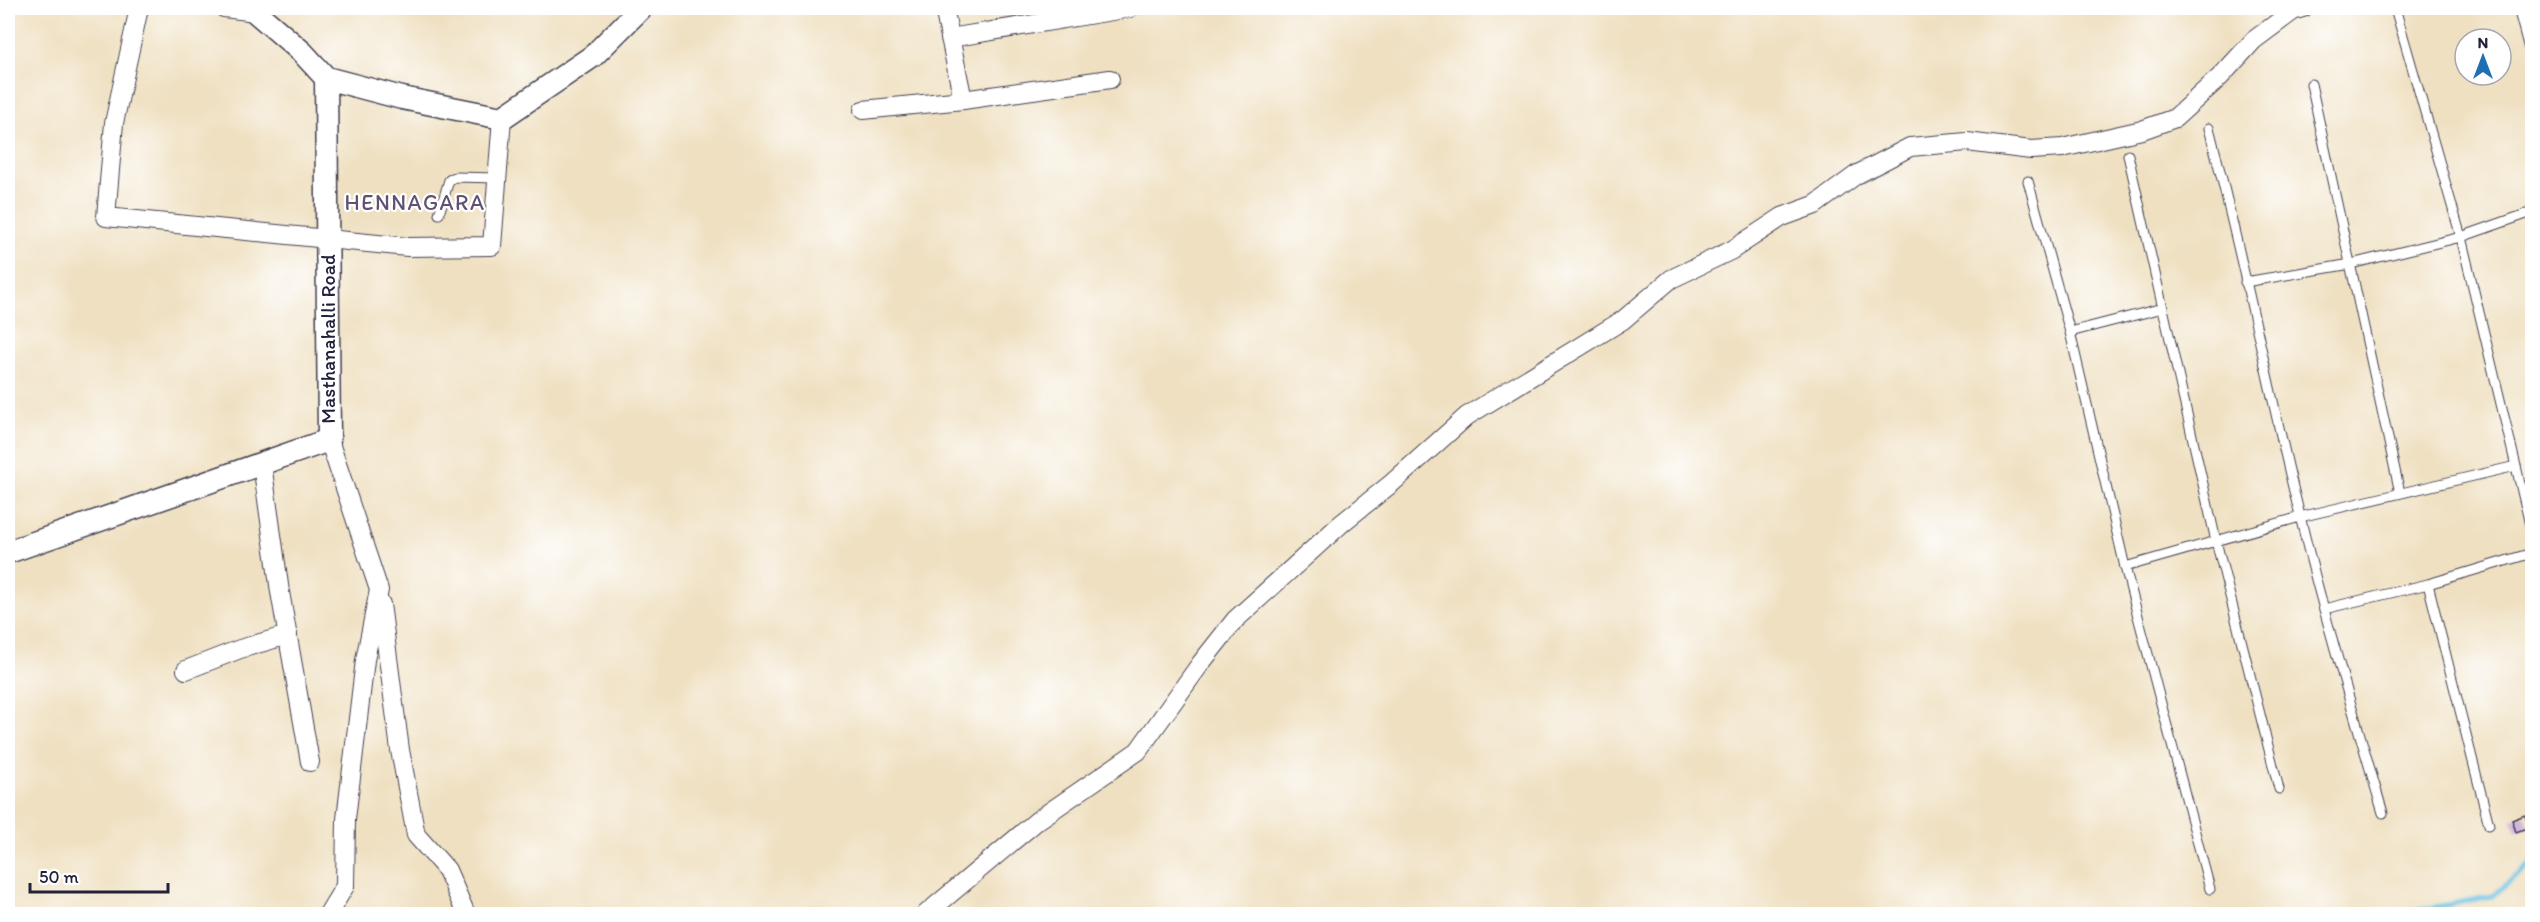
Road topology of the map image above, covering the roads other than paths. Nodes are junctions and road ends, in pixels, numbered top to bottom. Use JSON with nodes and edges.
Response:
{"nodes":[{"id":1,"x":139,"y":8,"type":"edge"},
{"id":2,"x":224,"y":8,"type":"edge"},
{"id":3,"x":641,"y":8,"type":"edge"},
{"id":4,"x":944,"y":8,"type":"edge"},
{"id":5,"x":1130,"y":8,"type":"edge"},
{"id":6,"x":2303,"y":8,"type":"edge"},
{"id":7,"x":2395,"y":8,"type":"edge"},
{"id":8,"x":2518,"y":8,"type":"edge"},
{"id":9,"x":253,"y":10,"type":"edge"},
{"id":10,"x":1044,"y":15,"type":"edge"},
{"id":11,"x":950,"y":38,"type":"junction"},
{"id":12,"x":2532,"y":60,"type":"edge"},
{"id":13,"x":326,"y":78,"type":"junction"},
{"id":14,"x":1110,"y":79,"type":"dead end"},
{"id":15,"x":2311,"y":84,"type":"dead end"},
{"id":16,"x":963,"y":100,"type":"junction"},
{"id":17,"x":863,"y":110,"type":"dead end"},
{"id":18,"x":502,"y":118,"type":"junction"},
{"id":19,"x":2209,"y":128,"type":"dead end"},
{"id":20,"x":2128,"y":155,"type":"dead end"},
{"id":21,"x":497,"y":178,"type":"junction"},
{"id":22,"x":2028,"y":181,"type":"dead end"},
{"id":23,"x":2532,"y":212,"type":"edge"},
{"id":24,"x":439,"y":214,"type":"dead end"},
{"id":25,"x":2461,"y":237,"type":"junction"},
{"id":26,"x":327,"y":239,"type":"junction"},
{"id":27,"x":2351,"y":264,"type":"junction"},
{"id":28,"x":2245,"y":282,"type":"junction"},
{"id":29,"x":2163,"y":308,"type":"junction"},
{"id":30,"x":2070,"y":332,"type":"junction"},
{"id":31,"x":328,"y":440,"type":"junction"},
{"id":32,"x":262,"y":464,"type":"junction"},
{"id":33,"x":2516,"y":466,"type":"junction"},
{"id":34,"x":2400,"y":493,"type":"junction"},
{"id":35,"x":2528,"y":495,"type":"edge"},
{"id":36,"x":2300,"y":517,"type":"junction"},
{"id":37,"x":2532,"y":533,"type":"edge"},
{"id":38,"x":2216,"y":541,"type":"junction"},
{"id":39,"x":8,"y":552,"type":"edge"},
{"id":40,"x":2532,"y":553,"type":"edge"},
{"id":41,"x":2125,"y":567,"type":"junction"},
{"id":42,"x":2428,"y":584,"type":"junction"},
{"id":43,"x":379,"y":590,"type":"junction"},
{"id":44,"x":2324,"y":609,"type":"junction"},
{"id":45,"x":288,"y":635,"type":"junction"},
{"id":46,"x":186,"y":670,"type":"dead end"},
{"id":47,"x":310,"y":762,"type":"dead end"},
{"id":48,"x":2279,"y":789,"type":"dead end"},
{"id":49,"x":2383,"y":813,"type":"dead end"},
{"id":50,"x":2489,"y":825,"type":"dead end"},
{"id":51,"x":2210,"y":889,"type":"dead end"},
{"id":52,"x":328,"y":915,"type":"edge"},
{"id":53,"x":466,"y":915,"type":"edge"},
{"id":54,"x":926,"y":915,"type":"edge"}],
"edges":[{"from":1,"to":26,"type":"street"},
{"from":2,"to":9,"type":"street"},
{"from":3,"to":18,"type":"street"},
{"from":4,"to":11,"type":"street"},
{"from":5,"to":10,"type":"street"},
{"from":6,"to":54,"type":"street"},
{"from":7,"to":25,"type":"lane"},
{"from":8,"to":12,"type":"lane"},
{"from":9,"to":13,"type":"street"},
{"from":10,"to":11,"type":"street"},
{"from":11,"to":16,"type":"street"},
{"from":13,"to":18,"type":"street"},
{"from":13,"to":26,"type":"street","name":"Masthanahalli Road"},
{"from":14,"to":16,"type":"street"},
{"from":15,"to":27,"type":"lane"},
{"from":16,"to":17,"type":"street"},
{"from":18,"to":21,"type":"street"},
{"from":19,"to":28,"type":"lane"},
{"from":20,"to":29,"type":"lane"},
{"from":21,"to":24,"type":"lane"},
{"from":21,"to":26,"type":"street"},
{"from":22,"to":30,"type":"lane"},
{"from":23,"to":25,"type":"lane"},
{"from":25,"to":27,"type":"lane"},
{"from":25,"to":33,"type":"lane"},
{"from":26,"to":31,"type":"street","name":"Masthanahalli Road"},
{"from":27,"to":28,"type":"lane"},
{"from":27,"to":34,"type":"lane"},
{"from":28,"to":36,"type":"lane"},
{"from":29,"to":30,"type":"lane"},
{"from":29,"to":38,"type":"lane"},
{"from":30,"to":41,"type":"lane"},
{"from":31,"to":32,"type":"street","name":"Masthanahalli Road"},
{"from":31,"to":43,"type":"street"},
{"from":32,"to":39,"type":"street","name":"Masthanahalli Road"},
{"from":32,"to":45,"type":"street"},
{"from":33,"to":34,"type":"lane"},
{"from":33,"to":35,"type":"lane"},
{"from":34,"to":36,"type":"lane"},
{"from":35,"to":37,"type":"lane"},
{"from":36,"to":38,"type":"lane"},
{"from":36,"to":44,"type":"lane"},
{"from":38,"to":41,"type":"lane"},
{"from":38,"to":48,"type":"lane"},
{"from":40,"to":42,"type":"lane"},
{"from":41,"to":51,"type":"lane"},
{"from":42,"to":44,"type":"lane"},
{"from":42,"to":50,"type":"lane"},
{"from":43,"to":52,"type":"street"},
{"from":43,"to":53,"type":"street"},
{"from":44,"to":49,"type":"lane"},
{"from":45,"to":46,"type":"street"},
{"from":45,"to":47,"type":"street"}]}
